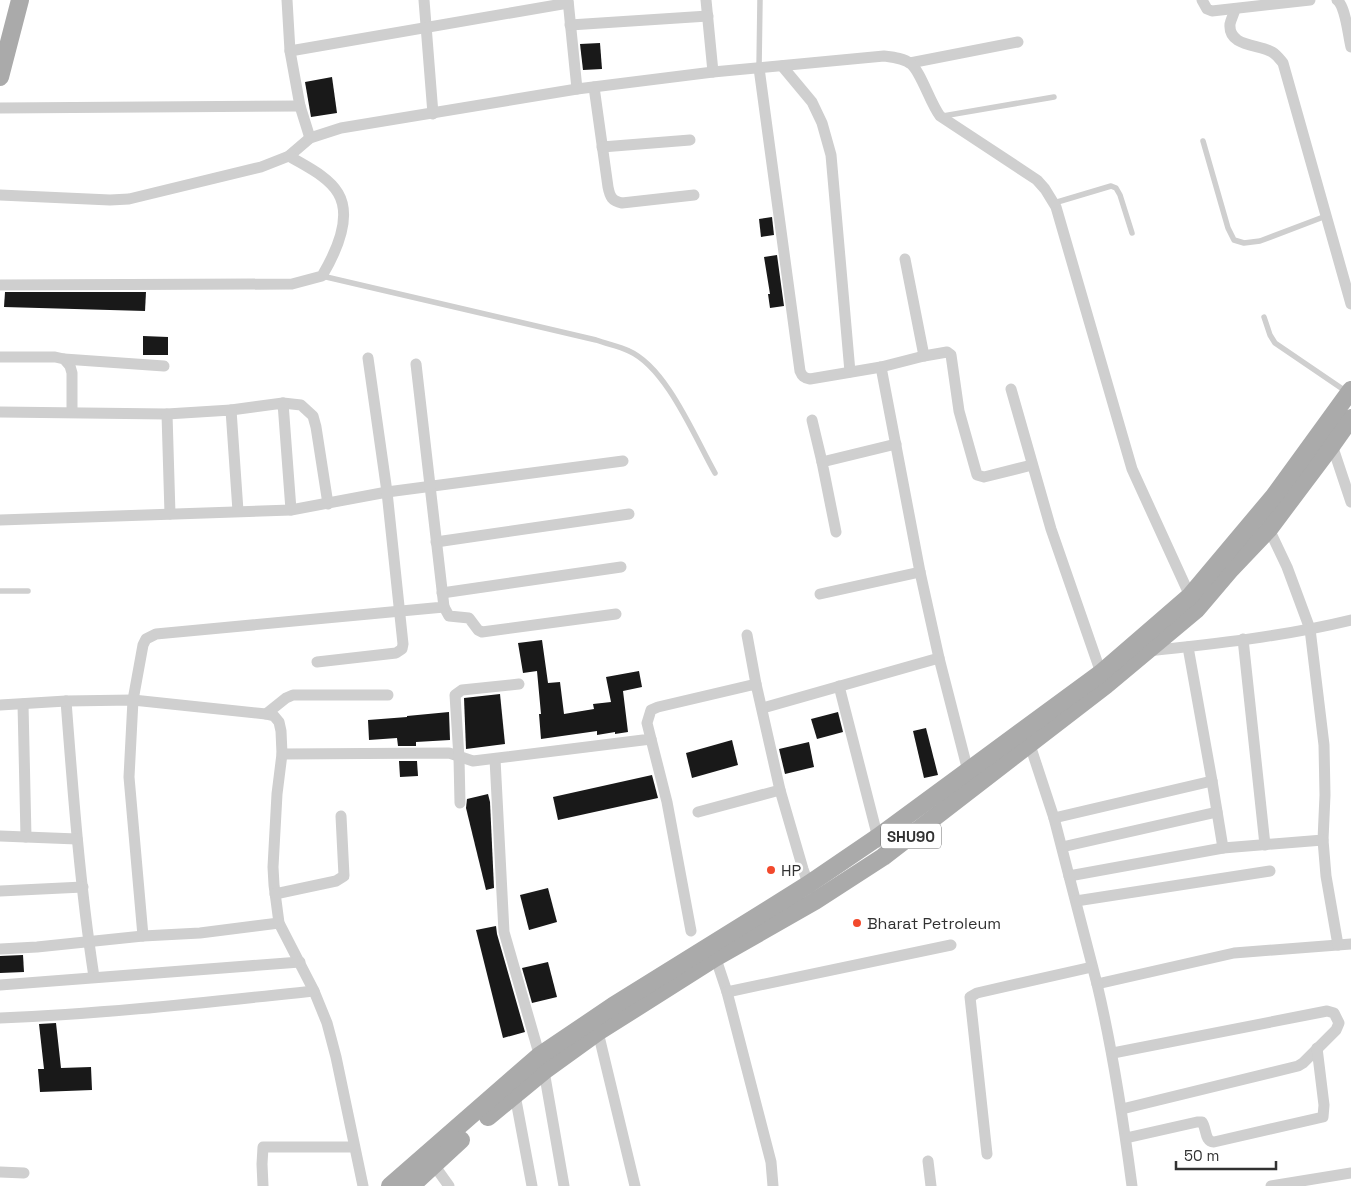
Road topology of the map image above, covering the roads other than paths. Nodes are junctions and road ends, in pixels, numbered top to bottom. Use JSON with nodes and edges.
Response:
{"nodes":[{"id":1,"x":9,"y":0,"type":"edge"},
{"id":2,"x":20,"y":0,"type":"edge"},
{"id":3,"x":287,"y":0,"type":"edge"},
{"id":4,"x":424,"y":0,"type":"edge"},
{"id":5,"x":706,"y":0,"type":"edge"},
{"id":6,"x":760,"y":0,"type":"edge"},
{"id":7,"x":1202,"y":0,"type":"edge"},
{"id":8,"x":1310,"y":0,"type":"edge"},
{"id":9,"x":1337,"y":0,"type":"edge"},
{"id":10,"x":568,"y":2,"type":"edge"},
{"id":11,"x":1243,"y":5,"type":"edge"},
{"id":12,"x":708,"y":16,"type":"junction"},
{"id":13,"x":570,"y":25,"type":"junction"},
{"id":14,"x":426,"y":27,"type":"junction"},
{"id":15,"x":0,"y":34,"type":"edge"},
{"id":16,"x":1018,"y":42,"type":"dead end"},
{"id":17,"x":1351,"y":47,"type":"edge"},
{"id":18,"x":290,"y":52,"type":"junction"},
{"id":19,"x":910,"y":63,"type":"junction"},
{"id":20,"x":782,"y":66,"type":"junction"},
{"id":21,"x":759,"y":68,"type":"junction"},
{"id":22,"x":714,"y":72,"type":"junction"},
{"id":23,"x":0,"y":77,"type":"edge"},
{"id":24,"x":594,"y":87,"type":"junction"},
{"id":25,"x":577,"y":89,"type":"junction"},
{"id":26,"x":1054,"y":97,"type":"dead end"},
{"id":27,"x":300,"y":106,"type":"junction"},
{"id":28,"x":0,"y":108,"type":"edge"},
{"id":29,"x":433,"y":114,"type":"junction"},
{"id":30,"x":940,"y":116,"type":"junction"},
{"id":31,"x":310,"y":138,"type":"junction"},
{"id":32,"x":690,"y":140,"type":"dead end"},
{"id":33,"x":1203,"y":141,"type":"dead end"},
{"id":34,"x":602,"y":147,"type":"junction"},
{"id":35,"x":289,"y":156,"type":"junction"},
{"id":36,"x":694,"y":195,"type":"dead end"},
{"id":37,"x":0,"y":196,"type":"edge"},
{"id":38,"x":1054,"y":203,"type":"junction"},
{"id":39,"x":1326,"y":216,"type":"junction"},
{"id":40,"x":1132,"y":233,"type":"dead end"},
{"id":41,"x":905,"y":260,"type":"dead end"},
{"id":42,"x":322,"y":276,"type":"junction"},
{"id":43,"x":0,"y":285,"type":"edge"},
{"id":44,"x":1351,"y":304,"type":"edge"},
{"id":45,"x":1264,"y":317,"type":"dead end"},
{"id":46,"x":924,"y":356,"type":"junction"},
{"id":47,"x":0,"y":357,"type":"edge"},
{"id":48,"x":368,"y":358,"type":"dead end"},
{"id":49,"x":64,"y":359,"type":"junction"},
{"id":50,"x":416,"y":364,"type":"dead end"},
{"id":51,"x":164,"y":366,"type":"dead end"},
{"id":52,"x":881,"y":367,"type":"junction"},
{"id":53,"x":850,"y":372,"type":"junction"},
{"id":54,"x":1010,"y":389,"type":"dead end"},
{"id":55,"x":1350,"y":391,"type":"edge"},
{"id":56,"x":283,"y":403,"type":"junction"},
{"id":57,"x":231,"y":410,"type":"junction"},
{"id":58,"x":0,"y":412,"type":"edge"},
{"id":59,"x":72,"y":412,"type":"junction"},
{"id":60,"x":168,"y":414,"type":"junction"},
{"id":61,"x":1351,"y":418,"type":"edge"},
{"id":62,"x":812,"y":420,"type":"dead end"},
{"id":63,"x":896,"y":444,"type":"junction"},
{"id":64,"x":1332,"y":445,"type":"junction"},
{"id":65,"x":623,"y":461,"type":"dead end"},
{"id":66,"x":822,"y":462,"type":"junction"},
{"id":67,"x":1032,"y":465,"type":"junction"},
{"id":68,"x":715,"y":473,"type":"dead end"},
{"id":69,"x":431,"y":488,"type":"junction"},
{"id":70,"x":387,"y":492,"type":"junction"},
{"id":71,"x":1351,"y":502,"type":"edge"},
{"id":72,"x":328,"y":504,"type":"junction"},
{"id":73,"x":291,"y":510,"type":"junction"},
{"id":74,"x":238,"y":511,"type":"junction"},
{"id":75,"x":170,"y":514,"type":"junction"},
{"id":76,"x":630,"y":514,"type":"dead end"},
{"id":77,"x":0,"y":520,"type":"edge"},
{"id":78,"x":1269,"y":529,"type":"junction"},
{"id":79,"x":836,"y":532,"type":"dead end"},
{"id":80,"x":436,"y":542,"type":"junction"},
{"id":81,"x":621,"y":567,"type":"dead end"},
{"id":82,"x":920,"y":572,"type":"junction"},
{"id":83,"x":0,"y":591,"type":"edge"},
{"id":84,"x":28,"y":591,"type":"dead end"},
{"id":85,"x":442,"y":593,"type":"junction"},
{"id":86,"x":820,"y":594,"type":"dead end"},
{"id":87,"x":1190,"y":596,"type":"junction"},
{"id":88,"x":444,"y":606,"type":"junction"},
{"id":89,"x":399,"y":611,"type":"junction"},
{"id":90,"x":616,"y":614,"type":"dead end"},
{"id":91,"x":1350,"y":624,"type":"edge"},
{"id":92,"x":1310,"y":629,"type":"junction"},
{"id":93,"x":747,"y":635,"type":"dead end"},
{"id":94,"x":1243,"y":639,"type":"junction"},
{"id":95,"x":1188,"y":647,"type":"junction"},
{"id":96,"x":1138,"y":649,"type":"junction"},
{"id":97,"x":939,"y":658,"type":"junction"},
{"id":98,"x":317,"y":662,"type":"dead end"},
{"id":99,"x":1101,"y":673,"type":"junction"},
{"id":100,"x":519,"y":684,"type":"dead end"},
{"id":101,"x":756,"y":684,"type":"junction"},
{"id":102,"x":839,"y":686,"type":"junction"},
{"id":103,"x":388,"y":695,"type":"dead end"},
{"id":104,"x":133,"y":700,"type":"junction"},
{"id":105,"x":66,"y":701,"type":"junction"},
{"id":106,"x":23,"y":704,"type":"junction"},
{"id":107,"x":0,"y":705,"type":"edge"},
{"id":108,"x":763,"y":708,"type":"junction"},
{"id":109,"x":266,"y":714,"type":"junction"},
{"id":110,"x":1027,"y":736,"type":"junction"},
{"id":111,"x":651,"y":739,"type":"junction"},
{"id":112,"x":282,"y":754,"type":"junction"},
{"id":113,"x":460,"y":758,"type":"junction"},
{"id":114,"x":495,"y":759,"type":"junction"},
{"id":115,"x":971,"y":779,"type":"junction"},
{"id":116,"x":1212,"y":782,"type":"junction"},
{"id":117,"x":780,"y":790,"type":"junction"},
{"id":118,"x":460,"y":803,"type":"dead end"},
{"id":119,"x":698,"y":812,"type":"dead end"},
{"id":120,"x":1217,"y":812,"type":"junction"},
{"id":121,"x":341,"y":816,"type":"dead end"},
{"id":122,"x":1054,"y":818,"type":"junction"},
{"id":123,"x":0,"y":836,"type":"edge"},
{"id":124,"x":26,"y":837,"type":"junction"},
{"id":125,"x":878,"y":837,"type":"junction"},
{"id":126,"x":77,"y":839,"type":"junction"},
{"id":127,"x":1323,"y":840,"type":"junction"},
{"id":128,"x":1265,"y":845,"type":"junction"},
{"id":129,"x":1062,"y":846,"type":"junction"},
{"id":130,"x":1223,"y":848,"type":"junction"},
{"id":131,"x":883,"y":857,"type":"junction"},
{"id":132,"x":1270,"y":871,"type":"dead end"},
{"id":133,"x":1069,"y":876,"type":"junction"},
{"id":134,"x":809,"y":884,"type":"junction"},
{"id":135,"x":83,"y":887,"type":"junction"},
{"id":136,"x":0,"y":891,"type":"edge"},
{"id":137,"x":275,"y":894,"type":"junction"},
{"id":138,"x":815,"y":901,"type":"junction"},
{"id":139,"x":1076,"y":901,"type":"junction"},
{"id":140,"x":280,"y":923,"type":"junction"},
{"id":141,"x":692,"y":931,"type":"dead end"},
{"id":142,"x":142,"y":936,"type":"junction"},
{"id":143,"x":89,"y":942,"type":"junction"},
{"id":144,"x":1351,"y":944,"type":"edge"},
{"id":145,"x":951,"y":945,"type":"dead end"},
{"id":146,"x":1338,"y":945,"type":"junction"},
{"id":147,"x":0,"y":949,"type":"edge"},
{"id":148,"x":713,"y":951,"type":"junction"},
{"id":149,"x":300,"y":962,"type":"junction"},
{"id":150,"x":1092,"y":967,"type":"junction"},
{"id":151,"x":94,"y":977,"type":"junction"},
{"id":152,"x":1097,"y":984,"type":"junction"},
{"id":153,"x":0,"y":985,"type":"edge"},
{"id":154,"x":314,"y":991,"type":"junction"},
{"id":155,"x":728,"y":992,"type":"junction"},
{"id":156,"x":0,"y":1018,"type":"edge"},
{"id":157,"x":598,"y":1032,"type":"junction"},
{"id":158,"x":1317,"y":1048,"type":"junction"},
{"id":159,"x":1113,"y":1054,"type":"junction"},
{"id":160,"x":541,"y":1063,"type":"junction"},
{"id":161,"x":515,"y":1095,"type":"junction"},
{"id":162,"x":1122,"y":1109,"type":"junction"},
{"id":163,"x":1126,"y":1138,"type":"junction"},
{"id":164,"x":354,"y":1147,"type":"junction"},
{"id":165,"x":987,"y":1154,"type":"dead end"},
{"id":166,"x":928,"y":1161,"type":"dead end"},
{"id":167,"x":434,"y":1165,"type":"junction"},
{"id":168,"x":0,"y":1172,"type":"edge"},
{"id":169,"x":24,"y":1173,"type":"dead end"},
{"id":170,"x":1351,"y":1173,"type":"edge"},
{"id":171,"x":263,"y":1186,"type":"edge"},
{"id":172,"x":362,"y":1186,"type":"edge"},
{"id":173,"x":390,"y":1186,"type":"edge"},
{"id":174,"x":411,"y":1186,"type":"edge"},
{"id":175,"x":449,"y":1186,"type":"edge"},
{"id":176,"x":532,"y":1186,"type":"edge"},
{"id":177,"x":564,"y":1186,"type":"edge"},
{"id":178,"x":635,"y":1186,"type":"edge"},
{"id":179,"x":773,"y":1186,"type":"edge"},
{"id":180,"x":931,"y":1186,"type":"edge"},
{"id":181,"x":1132,"y":1186,"type":"edge"},
{"id":182,"x":1272,"y":1186,"type":"edge"}],
"edges":[{"from":1,"to":15,"type":"main road"},
{"from":2,"to":23,"type":"main road"},
{"from":3,"to":18,"type":"street"},
{"from":4,"to":14,"type":"street"},
{"from":5,"to":12,"type":"street"},
{"from":6,"to":21,"type":"lane"},
{"from":7,"to":11,"type":"street"},
{"from":8,"to":11,"type":"street"},
{"from":9,"to":17,"type":"street"},
{"from":10,"to":13,"type":"street"},
{"from":10,"to":14,"type":"street"},
{"from":11,"to":39,"type":"street"},
{"from":12,"to":13,"type":"street"},
{"from":12,"to":22,"type":"street"},
{"from":13,"to":25,"type":"street"},
{"from":14,"to":18,"type":"street"},
{"from":14,"to":29,"type":"street"},
{"from":16,"to":19,"type":"street"},
{"from":18,"to":27,"type":"street"},
{"from":19,"to":20,"type":"street"},
{"from":19,"to":30,"type":"street"},
{"from":20,"to":21,"type":"street"},
{"from":20,"to":53,"type":"street"},
{"from":21,"to":22,"type":"street"},
{"from":21,"to":53,"type":"street"},
{"from":22,"to":24,"type":"street"},
{"from":24,"to":25,"type":"street"},
{"from":24,"to":34,"type":"street"},
{"from":25,"to":29,"type":"street"},
{"from":26,"to":30,"type":"lane"},
{"from":27,"to":28,"type":"street"},
{"from":27,"to":31,"type":"street"},
{"from":29,"to":31,"type":"street"},
{"from":30,"to":38,"type":"street"},
{"from":31,"to":35,"type":"street"},
{"from":32,"to":34,"type":"street"},
{"from":33,"to":39,"type":"lane"},
{"from":34,"to":36,"type":"street"},
{"from":35,"to":37,"type":"street"},
{"from":35,"to":42,"type":"street"},
{"from":38,"to":40,"type":"lane"},
{"from":38,"to":87,"type":"street"},
{"from":39,"to":44,"type":"street"},
{"from":41,"to":46,"type":"street"},
{"from":42,"to":43,"type":"street"},
{"from":42,"to":68,"type":"lane"},
{"from":45,"to":55,"type":"lane"},
{"from":46,"to":52,"type":"street"},
{"from":46,"to":67,"type":"street"},
{"from":47,"to":49,"type":"street"},
{"from":48,"to":70,"type":"street"},
{"from":49,"to":51,"type":"street"},
{"from":49,"to":59,"type":"street"},
{"from":50,"to":69,"type":"street"},
{"from":52,"to":53,"type":"street"},
{"from":52,"to":63,"type":"street"},
{"from":54,"to":67,"type":"street"},
{"from":55,"to":87,"type":"main road"},
{"from":56,"to":57,"type":"street"},
{"from":56,"to":72,"type":"street"},
{"from":56,"to":73,"type":"street"},
{"from":57,"to":60,"type":"street"},
{"from":57,"to":74,"type":"street"},
{"from":58,"to":59,"type":"street"},
{"from":59,"to":60,"type":"street"},
{"from":60,"to":75,"type":"street"},
{"from":61,"to":64,"type":"main road","number":"SHU90"},
{"from":62,"to":66,"type":"street"},
{"from":63,"to":66,"type":"street"},
{"from":63,"to":82,"type":"street"},
{"from":64,"to":71,"type":"street"},
{"from":64,"to":78,"type":"main road","number":"SHU90"},
{"from":65,"to":69,"type":"street"},
{"from":66,"to":79,"type":"street"},
{"from":67,"to":99,"type":"street"},
{"from":69,"to":70,"type":"street"},
{"from":69,"to":80,"type":"street"},
{"from":70,"to":72,"type":"street"},
{"from":70,"to":89,"type":"street"},
{"from":72,"to":73,"type":"street"},
{"from":73,"to":74,"type":"street"},
{"from":74,"to":75,"type":"street"},
{"from":75,"to":77,"type":"street"},
{"from":76,"to":80,"type":"street"},
{"from":78,"to":92,"type":"street"},
{"from":78,"to":96,"type":"main road","number":"SHU90"},
{"from":80,"to":85,"type":"street"},
{"from":81,"to":85,"type":"street"},
{"from":82,"to":86,"type":"street"},
{"from":82,"to":97,"type":"street"},
{"from":83,"to":84,"type":"lane"},
{"from":85,"to":88,"type":"street"},
{"from":87,"to":96,"type":"main road"},
{"from":88,"to":89,"type":"street"},
{"from":88,"to":90,"type":"street"},
{"from":89,"to":98,"type":"street"},
{"from":89,"to":104,"type":"street"},
{"from":91,"to":92,"type":"street"},
{"from":92,"to":94,"type":"street"},
{"from":92,"to":127,"type":"street"},
{"from":93,"to":101,"type":"street"},
{"from":94,"to":95,"type":"street"},
{"from":94,"to":128,"type":"street"},
{"from":95,"to":96,"type":"street"},
{"from":95,"to":116,"type":"street"},
{"from":96,"to":99,"type":"main road"},
{"from":96,"to":110,"type":"main road","number":"SHU90"},
{"from":97,"to":102,"type":"street"},
{"from":97,"to":115,"type":"street"},
{"from":99,"to":110,"type":"main road"},
{"from":100,"to":113,"type":"street"},
{"from":101,"to":108,"type":"street"},
{"from":101,"to":111,"type":"street"},
{"from":102,"to":108,"type":"street"},
{"from":102,"to":125,"type":"street"},
{"from":103,"to":109,"type":"street"},
{"from":104,"to":105,"type":"street"},
{"from":104,"to":109,"type":"street"},
{"from":104,"to":142,"type":"street"},
{"from":105,"to":106,"type":"street"},
{"from":105,"to":126,"type":"street"},
{"from":106,"to":107,"type":"street"},
{"from":106,"to":124,"type":"street"},
{"from":108,"to":117,"type":"street"},
{"from":109,"to":112,"type":"street"},
{"from":110,"to":115,"type":"main road","number":"SHU90"},
{"from":110,"to":122,"type":"street"},
{"from":111,"to":114,"type":"street"},
{"from":111,"to":141,"type":"street"},
{"from":112,"to":113,"type":"street"},
{"from":112,"to":137,"type":"street"},
{"from":113,"to":114,"type":"street"},
{"from":113,"to":118,"type":"street"},
{"from":114,"to":160,"type":"street"},
{"from":115,"to":125,"type":"main road"},
{"from":115,"to":131,"type":"main road","number":"SHU90"},
{"from":116,"to":120,"type":"street"},
{"from":116,"to":122,"type":"street"},
{"from":117,"to":119,"type":"street"},
{"from":117,"to":134,"type":"street"},
{"from":120,"to":129,"type":"street"},
{"from":120,"to":130,"type":"street"},
{"from":121,"to":137,"type":"street"},
{"from":122,"to":129,"type":"street"},
{"from":123,"to":124,"type":"street"},
{"from":124,"to":126,"type":"street"},
{"from":125,"to":131,"type":"street"},
{"from":125,"to":134,"type":"main road"},
{"from":126,"to":135,"type":"street"},
{"from":127,"to":128,"type":"street"},
{"from":127,"to":146,"type":"street"},
{"from":128,"to":130,"type":"street"},
{"from":129,"to":133,"type":"street"},
{"from":130,"to":133,"type":"street"},
{"from":131,"to":138,"type":"main road","number":"SHU90"},
{"from":132,"to":139,"type":"street"},
{"from":133,"to":139,"type":"street"},
{"from":134,"to":138,"type":"street"},
{"from":134,"to":148,"type":"main road"},
{"from":135,"to":136,"type":"street"},
{"from":135,"to":143,"type":"street"},
{"from":137,"to":140,"type":"street"},
{"from":138,"to":148,"type":"main road","number":"SHU90"},
{"from":139,"to":150,"type":"street"},
{"from":140,"to":142,"type":"street"},
{"from":140,"to":149,"type":"street"},
{"from":142,"to":143,"type":"street"},
{"from":143,"to":147,"type":"street"},
{"from":143,"to":151,"type":"street"},
{"from":144,"to":146,"type":"street"},
{"from":145,"to":155,"type":"street"},
{"from":146,"to":152,"type":"street"},
{"from":148,"to":155,"type":"street"},
{"from":148,"to":157,"type":"main road","number":"SHU90"},
{"from":148,"to":160,"type":"main road"},
{"from":149,"to":151,"type":"street"},
{"from":149,"to":154,"type":"street"},
{"from":150,"to":152,"type":"street"},
{"from":150,"to":165,"type":"street"},
{"from":151,"to":153,"type":"street"},
{"from":152,"to":159,"type":"street"},
{"from":154,"to":156,"type":"street"},
{"from":154,"to":164,"type":"street"},
{"from":155,"to":179,"type":"street"},
{"from":157,"to":160,"type":"main road","number":"SHU90"},
{"from":157,"to":178,"type":"street"},
{"from":158,"to":159,"type":"street"},
{"from":158,"to":162,"type":"street"},
{"from":158,"to":163,"type":"street"},
{"from":159,"to":162,"type":"street"},
{"from":160,"to":161,"type":"main road","number":"SHU90"},
{"from":160,"to":173,"type":"main road"},
{"from":160,"to":177,"type":"street"},
{"from":161,"to":167,"type":"main road","number":"SHU90"},
{"from":161,"to":176,"type":"street"},
{"from":162,"to":163,"type":"street"},
{"from":163,"to":181,"type":"street"},
{"from":164,"to":171,"type":"street"},
{"from":164,"to":172,"type":"street"},
{"from":166,"to":180,"type":"street"},
{"from":167,"to":174,"type":"main road","number":"SHU90"},
{"from":167,"to":175,"type":"street"},
{"from":168,"to":169,"type":"street"},
{"from":170,"to":182,"type":"street"}]}
